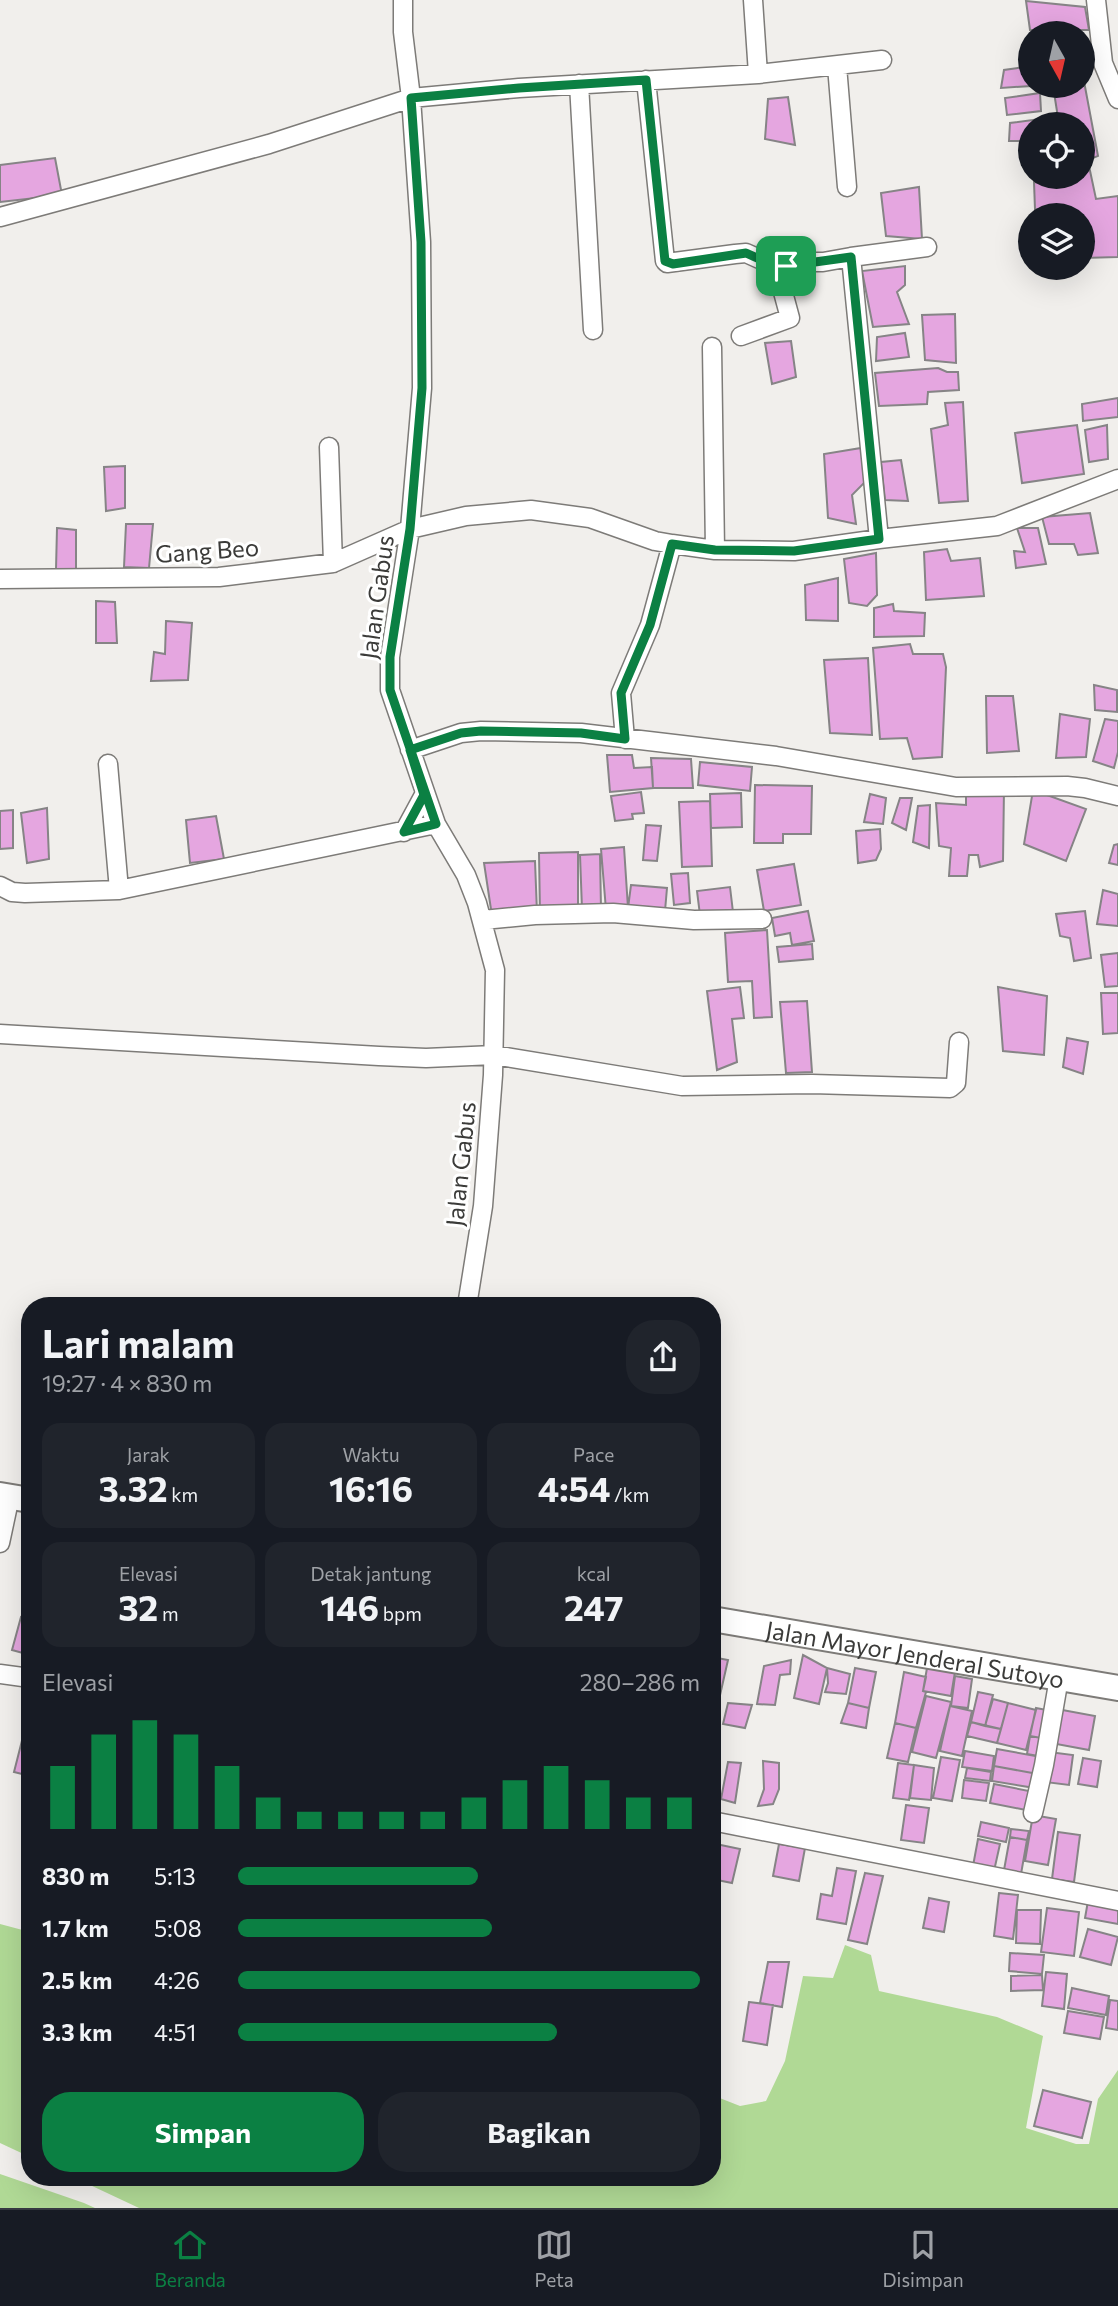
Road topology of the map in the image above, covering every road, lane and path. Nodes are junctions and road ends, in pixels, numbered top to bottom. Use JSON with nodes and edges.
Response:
{"nodes":[{"id":1,"x":403,"y":0,"type":"edge"},
{"id":2,"x":753,"y":0,"type":"edge"},
{"id":3,"x":1097,"y":0,"type":"edge"},
{"id":4,"x":882,"y":60,"type":"dead end"},
{"id":5,"x":837,"y":66,"type":"junction"},
{"id":6,"x":758,"y":74,"type":"junction"},
{"id":7,"x":646,"y":80,"type":"junction"},
{"id":8,"x":579,"y":84,"type":"junction"},
{"id":9,"x":411,"y":98,"type":"junction"},
{"id":10,"x":1118,"y":99,"type":"edge"},
{"id":11,"x":847,"y":187,"type":"dead end"},
{"id":12,"x":0,"y":217,"type":"edge"},
{"id":13,"x":927,"y":247,"type":"dead end"},
{"id":14,"x":851,"y":257,"type":"junction"},
{"id":15,"x":786,"y":266,"type":"junction"},
{"id":16,"x":593,"y":330,"type":"dead end"},
{"id":17,"x":741,"y":337,"type":"dead end"},
{"id":18,"x":712,"y":347,"type":"dead end"},
{"id":19,"x":329,"y":447,"type":"dead end"},
{"id":20,"x":1118,"y":479,"type":"edge"},
{"id":21,"x":410,"y":529,"type":"junction"},
{"id":22,"x":879,"y":539,"type":"junction"},
{"id":23,"x":672,"y":544,"type":"junction"},
{"id":24,"x":715,"y":550,"type":"junction"},
{"id":25,"x":333,"y":563,"type":"junction"},
{"id":26,"x":0,"y":579,"type":"edge"},
{"id":27,"x":625,"y":739,"type":"junction"},
{"id":28,"x":410,"y":750,"type":"junction"},
{"id":29,"x":108,"y":764,"type":"dead end"},
{"id":30,"x":424,"y":795,"type":"junction"},
{"id":31,"x":1118,"y":796,"type":"edge"},
{"id":32,"x":436,"y":824,"type":"junction"},
{"id":33,"x":404,"y":832,"type":"junction"},
{"id":34,"x":0,"y":886,"type":"edge"},
{"id":35,"x":119,"y":890,"type":"junction"},
{"id":36,"x":762,"y":919,"type":"dead end"},
{"id":37,"x":483,"y":920,"type":"junction"},
{"id":38,"x":0,"y":1034,"type":"edge"},
{"id":39,"x":959,"y":1042,"type":"dead end"},
{"id":40,"x":494,"y":1065,"type":"junction"},
{"id":41,"x":468,"y":1297,"type":"edge"},
{"id":42,"x":13,"y":1497,"type":"edge"},
{"id":43,"x":0,"y":1542,"type":"edge"},
{"id":44,"x":721,"y":1621,"type":"edge"},
{"id":45,"x":0,"y":1674,"type":"edge"},
{"id":46,"x":21,"y":1677,"type":"edge"},
{"id":47,"x":1059,"y":1678,"type":"junction"},
{"id":48,"x":1118,"y":1688,"type":"edge"},
{"id":49,"x":1033,"y":1813,"type":"dead end"},
{"id":50,"x":721,"y":1823,"type":"edge"},
{"id":51,"x":1118,"y":1901,"type":"edge"}],
"edges":[{"from":1,"to":9,"type":"street","name":"Jalan Gabus"},
{"from":2,"to":6,"type":"street"},
{"from":3,"to":10,"type":"street"},
{"from":4,"to":5,"type":"street"},
{"from":5,"to":6,"type":"street"},
{"from":5,"to":11,"type":"street"},
{"from":6,"to":7,"type":"street"},
{"from":7,"to":8,"type":"street"},
{"from":7,"to":15,"type":"street"},
{"from":8,"to":9,"type":"street"},
{"from":8,"to":16,"type":"street"},
{"from":9,"to":12,"type":"street"},
{"from":9,"to":21,"type":"street","name":"Jalan Gabus"},
{"from":13,"to":14,"type":"street"},
{"from":14,"to":15,"type":"street"},
{"from":14,"to":22,"type":"street"},
{"from":15,"to":17,"type":"street"},
{"from":18,"to":24,"type":"street"},
{"from":19,"to":25,"type":"street"},
{"from":20,"to":22,"type":"street","name":"Gang Beo"},
{"from":21,"to":23,"type":"street","name":"Gang Beo"},
{"from":21,"to":25,"type":"street","name":"Gang Beo"},
{"from":21,"to":28,"type":"street","name":"Jalan Gabus"},
{"from":22,"to":24,"type":"street","name":"Gang Beo"},
{"from":23,"to":24,"type":"street","name":"Gang Beo"},
{"from":23,"to":27,"type":"street"},
{"from":25,"to":26,"type":"street","name":"Gang Beo"},
{"from":27,"to":28,"type":"street"},
{"from":27,"to":31,"type":"street"},
{"from":28,"to":30,"type":"street","name":"Jalan Gabus"},
{"from":29,"to":35,"type":"street"},
{"from":30,"to":32,"type":"street","name":"Jalan Gabus"},
{"from":30,"to":33,"type":"street"},
{"from":32,"to":33,"type":"street"},
{"from":32,"to":37,"type":"street","name":"Jalan Gabus"},
{"from":33,"to":35,"type":"street"},
{"from":34,"to":35,"type":"street"},
{"from":36,"to":37,"type":"street"},
{"from":37,"to":40,"type":"street","name":"Jalan Gabus"},
{"from":38,"to":40,"type":"street"},
{"from":39,"to":40,"type":"street"},
{"from":40,"to":41,"type":"street","name":"Jalan Gabus"},
{"from":42,"to":43,"type":"street"},
{"from":44,"to":47,"type":"main road","name":"Jalan Mayor Jenderal Sutoyo"},
{"from":45,"to":46,"type":"street"},
{"from":47,"to":48,"type":"main road","name":"Jalan Mayor Jenderal Sutoyo"},
{"from":47,"to":49,"type":"street"},
{"from":50,"to":51,"type":"street"}]}
